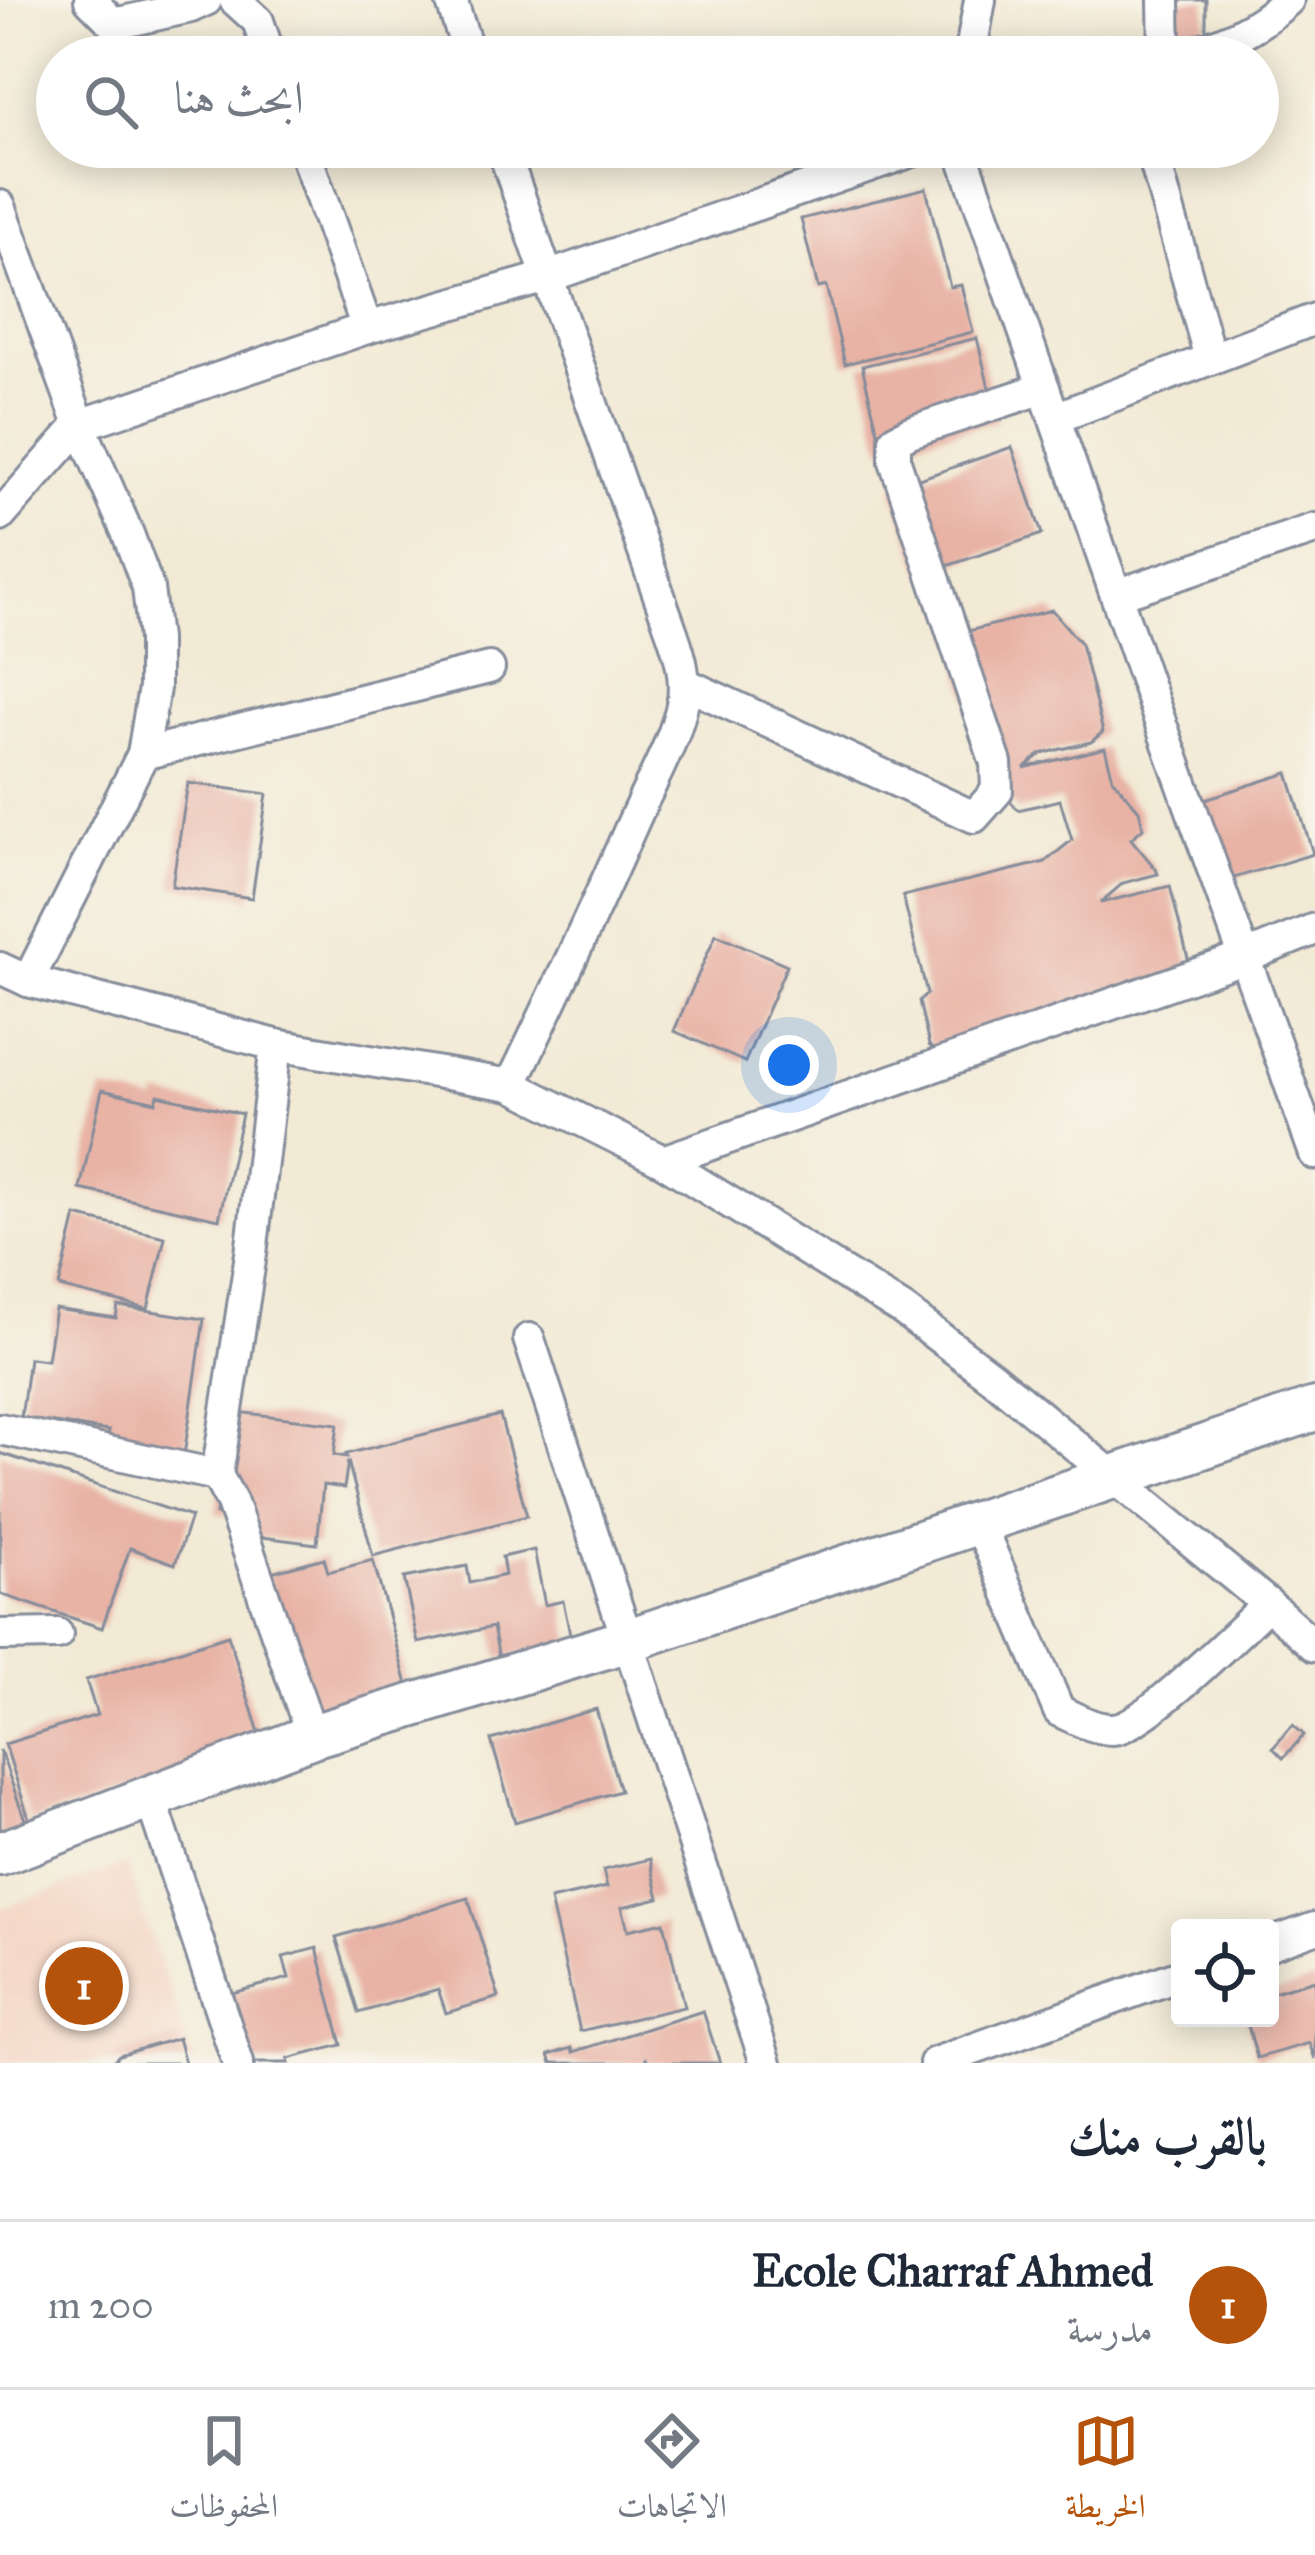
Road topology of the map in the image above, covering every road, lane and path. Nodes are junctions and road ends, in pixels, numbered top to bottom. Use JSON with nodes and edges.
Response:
{"nodes":[{"id":1,"x":90,"y":0,"type":"edge"},
{"id":2,"x":206,"y":0,"type":"edge"},
{"id":3,"x":235,"y":0,"type":"edge"},
{"id":4,"x":451,"y":0,"type":"edge"},
{"id":5,"x":980,"y":0,"type":"edge"},
{"id":6,"x":1164,"y":0,"type":"edge"},
{"id":7,"x":1288,"y":0,"type":"edge"},
{"id":8,"x":263,"y":36,"type":"edge"},
{"id":9,"x":463,"y":36,"type":"edge"},
{"id":10,"x":974,"y":36,"type":"edge"},
{"id":11,"x":1165,"y":36,"type":"edge"},
{"id":12,"x":1237,"y":36,"type":"edge"},
{"id":13,"x":310,"y":168,"type":"edge"},
{"id":14,"x":509,"y":168,"type":"edge"},
{"id":15,"x":863,"y":168,"type":"edge"},
{"id":16,"x":967,"y":168,"type":"edge"},
{"id":17,"x":1157,"y":168,"type":"edge"},
{"id":18,"x":0,"y":206,"type":"edge"},
{"id":19,"x":547,"y":277,"type":"junction"},
{"id":20,"x":1315,"y":319,"type":"edge"},
{"id":21,"x":367,"y":328,"type":"junction"},
{"id":22,"x":1210,"y":358,"type":"junction"},
{"id":23,"x":1045,"y":388,"type":"junction"},
{"id":24,"x":1055,"y":418,"type":"junction"},
{"id":25,"x":80,"y":425,"type":"junction"},
{"id":26,"x":0,"y":516,"type":"edge"},
{"id":27,"x":1315,"y":529,"type":"edge"},
{"id":28,"x":1116,"y":595,"type":"junction"},
{"id":29,"x":489,"y":668,"type":"dead end"},
{"id":30,"x":684,"y":683,"type":"junction"},
{"id":31,"x":143,"y":754,"type":"junction"},
{"id":32,"x":1315,"y":929,"type":"edge"},
{"id":33,"x":1246,"y":957,"type":"junction"},
{"id":34,"x":0,"y":968,"type":"edge"},
{"id":35,"x":28,"y":981,"type":"junction"},
{"id":36,"x":276,"y":1045,"type":"junction"},
{"id":37,"x":511,"y":1085,"type":"junction"},
{"id":38,"x":1314,"y":1147,"type":"edge"},
{"id":39,"x":664,"y":1161,"type":"junction"},
{"id":40,"x":529,"y":1339,"type":"dead end"},
{"id":41,"x":1315,"y":1408,"type":"edge"},
{"id":42,"x":0,"y":1429,"type":"edge"},
{"id":43,"x":217,"y":1474,"type":"junction"},
{"id":44,"x":1113,"y":1478,"type":"junction"},
{"id":45,"x":979,"y":1523,"type":"junction"},
{"id":46,"x":1268,"y":1604,"type":"junction"},
{"id":47,"x":57,"y":1634,"type":"dead end"},
{"id":48,"x":0,"y":1636,"type":"edge"},
{"id":49,"x":629,"y":1640,"type":"junction"},
{"id":50,"x":1315,"y":1646,"type":"edge"},
{"id":51,"x":312,"y":1736,"type":"junction"},
{"id":52,"x":150,"y":1796,"type":"junction"},
{"id":53,"x":0,"y":1854,"type":"edge"},
{"id":54,"x":1315,"y":1928,"type":"edge"},
{"id":55,"x":1279,"y":1941,"type":"edge"},
{"id":56,"x":1171,"y":1979,"type":"edge"},
{"id":57,"x":969,"y":2057,"type":"edge"},
{"id":58,"x":238,"y":2063,"type":"edge"},
{"id":59,"x":766,"y":2063,"type":"edge"},
{"id":60,"x":935,"y":2063,"type":"edge"}],
"edges":[{"from":1,"to":2,"type":"street"},
{"from":3,"to":8,"type":"street"},
{"from":4,"to":9,"type":"street"},
{"from":5,"to":10,"type":"street"},
{"from":6,"to":11,"type":"street"},
{"from":7,"to":12,"type":"street"},
{"from":13,"to":21,"type":"street"},
{"from":14,"to":19,"type":"street"},
{"from":15,"to":19,"type":"street"},
{"from":16,"to":23,"type":"street"},
{"from":17,"to":22,"type":"street"},
{"from":18,"to":25,"type":"street"},
{"from":19,"to":21,"type":"street"},
{"from":19,"to":30,"type":"street"},
{"from":20,"to":22,"type":"street"},
{"from":21,"to":25,"type":"street"},
{"from":22,"to":24,"type":"street"},
{"from":23,"to":24,"type":"street"},
{"from":23,"to":30,"type":"street"},
{"from":24,"to":28,"type":"street"},
{"from":25,"to":26,"type":"street"},
{"from":25,"to":31,"type":"street"},
{"from":27,"to":28,"type":"street"},
{"from":28,"to":33,"type":"street"},
{"from":29,"to":31,"type":"street"},
{"from":30,"to":37,"type":"street"},
{"from":31,"to":35,"type":"street"},
{"from":32,"to":33,"type":"street"},
{"from":33,"to":38,"type":"street"},
{"from":33,"to":39,"type":"street"},
{"from":34,"to":35,"type":"street"},
{"from":35,"to":36,"type":"street"},
{"from":36,"to":37,"type":"street"},
{"from":36,"to":43,"type":"street"},
{"from":37,"to":39,"type":"street"},
{"from":39,"to":44,"type":"street"},
{"from":40,"to":49,"type":"street"},
{"from":41,"to":44,"type":"street"},
{"from":42,"to":43,"type":"street"},
{"from":43,"to":51,"type":"street"},
{"from":44,"to":45,"type":"street"},
{"from":44,"to":46,"type":"street"},
{"from":45,"to":46,"type":"street"},
{"from":45,"to":49,"type":"street"},
{"from":46,"to":50,"type":"street"},
{"from":47,"to":48,"type":"street"},
{"from":49,"to":51,"type":"street"},
{"from":49,"to":59,"type":"street"},
{"from":51,"to":52,"type":"street"},
{"from":52,"to":53,"type":"street"},
{"from":52,"to":58,"type":"street"},
{"from":54,"to":55,"type":"street"},
{"from":56,"to":57,"type":"street"},
{"from":57,"to":60,"type":"street"}]}
